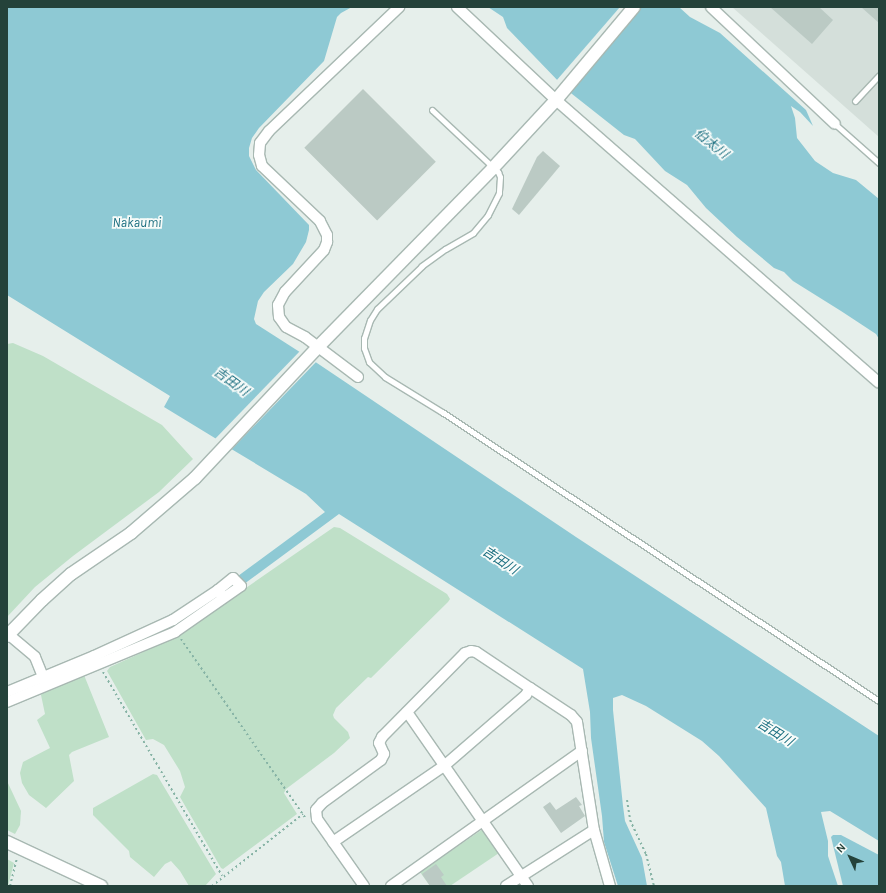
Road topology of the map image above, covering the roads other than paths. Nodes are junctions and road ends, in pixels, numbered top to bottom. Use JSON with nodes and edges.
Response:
{"nodes":[{"id":1,"x":399,"y":7,"type":"edge"},
{"id":2,"x":457,"y":7,"type":"edge"},
{"id":3,"x":634,"y":7,"type":"edge"},
{"id":4,"x":711,"y":7,"type":"edge"},
{"id":5,"x":879,"y":75,"type":"edge"},
{"id":6,"x":556,"y":100,"type":"junction"},
{"id":7,"x":856,"y":101,"type":"dead end"},
{"id":8,"x":432,"y":110,"type":"dead end"},
{"id":9,"x":835,"y":124,"type":"joint"},
{"id":10,"x":879,"y":163,"type":"edge"},
{"id":11,"x":493,"y":168,"type":"junction"},
{"id":12,"x":315,"y":351,"type":"junction"},
{"id":13,"x":358,"y":377,"type":"dead end"},
{"id":14,"x":879,"y":383,"type":"edge"},
{"id":15,"x":236,"y":581,"type":"dead end"},
{"id":16,"x":221,"y":594,"type":"junction"},
{"id":17,"x":7,"y":634,"type":"edge"},
{"id":18,"x":96,"y":660,"type":"junction"},
{"id":19,"x":43,"y":677,"type":"junction"},
{"id":20,"x":530,"y":688,"type":"junction"},
{"id":21,"x":7,"y":692,"type":"edge"},
{"id":22,"x":879,"y":701,"type":"edge"},
{"id":23,"x":7,"y":702,"type":"edge"},
{"id":24,"x":407,"y":712,"type":"junction"},
{"id":25,"x":582,"y":751,"type":"junction"},
{"id":26,"x":444,"y":766,"type":"junction"},
{"id":27,"x":482,"y":821,"type":"junction"},
{"id":28,"x":594,"y":830,"type":"junction"},
{"id":29,"x":7,"y":842,"type":"edge"},
{"id":30,"x":333,"y":842,"type":"junction"},
{"id":31,"x":521,"y":876,"type":"junction"},
{"id":32,"x":101,"y":886,"type":"edge"},
{"id":33,"x":364,"y":886,"type":"edge"},
{"id":34,"x":391,"y":886,"type":"edge"},
{"id":35,"x":506,"y":886,"type":"edge"},
{"id":36,"x":528,"y":886,"type":"edge"},
{"id":37,"x":610,"y":886,"type":"edge"}],
"edges":[{"from":1,"to":12,"type":"street"},
{"from":2,"to":6,"type":"street"},
{"from":3,"to":6,"type":"street"},
{"from":4,"to":9,"type":"street"},
{"from":5,"to":7,"type":"lane"},
{"from":6,"to":11,"type":"street"},
{"from":6,"to":14,"type":"street"},
{"from":8,"to":11,"type":"lane"},
{"from":9,"to":10,"type":"lane"},
{"from":11,"to":12,"type":"street"},
{"from":11,"to":22,"type":"lane"},
{"from":12,"to":13,"type":"street"},
{"from":12,"to":17,"type":"street"},
{"from":15,"to":16,"type":"street"},
{"from":16,"to":18,"type":"street"},
{"from":16,"to":18,"type":"street"},
{"from":17,"to":19,"type":"street"},
{"from":18,"to":19,"type":"street"},
{"from":18,"to":23,"type":"street"},
{"from":19,"to":21,"type":"street"},
{"from":20,"to":24,"type":"street"},
{"from":20,"to":25,"type":"street"},
{"from":20,"to":26,"type":"street"},
{"from":24,"to":26,"type":"street"},
{"from":24,"to":30,"type":"street"},
{"from":25,"to":27,"type":"street"},
{"from":25,"to":28,"type":"street"},
{"from":26,"to":27,"type":"street"},
{"from":26,"to":30,"type":"street"},
{"from":27,"to":31,"type":"street"},
{"from":27,"to":34,"type":"street"},
{"from":28,"to":31,"type":"street"},
{"from":28,"to":37,"type":"street"},
{"from":29,"to":32,"type":"street"},
{"from":30,"to":33,"type":"street"},
{"from":31,"to":35,"type":"street"},
{"from":31,"to":36,"type":"street"}]}
